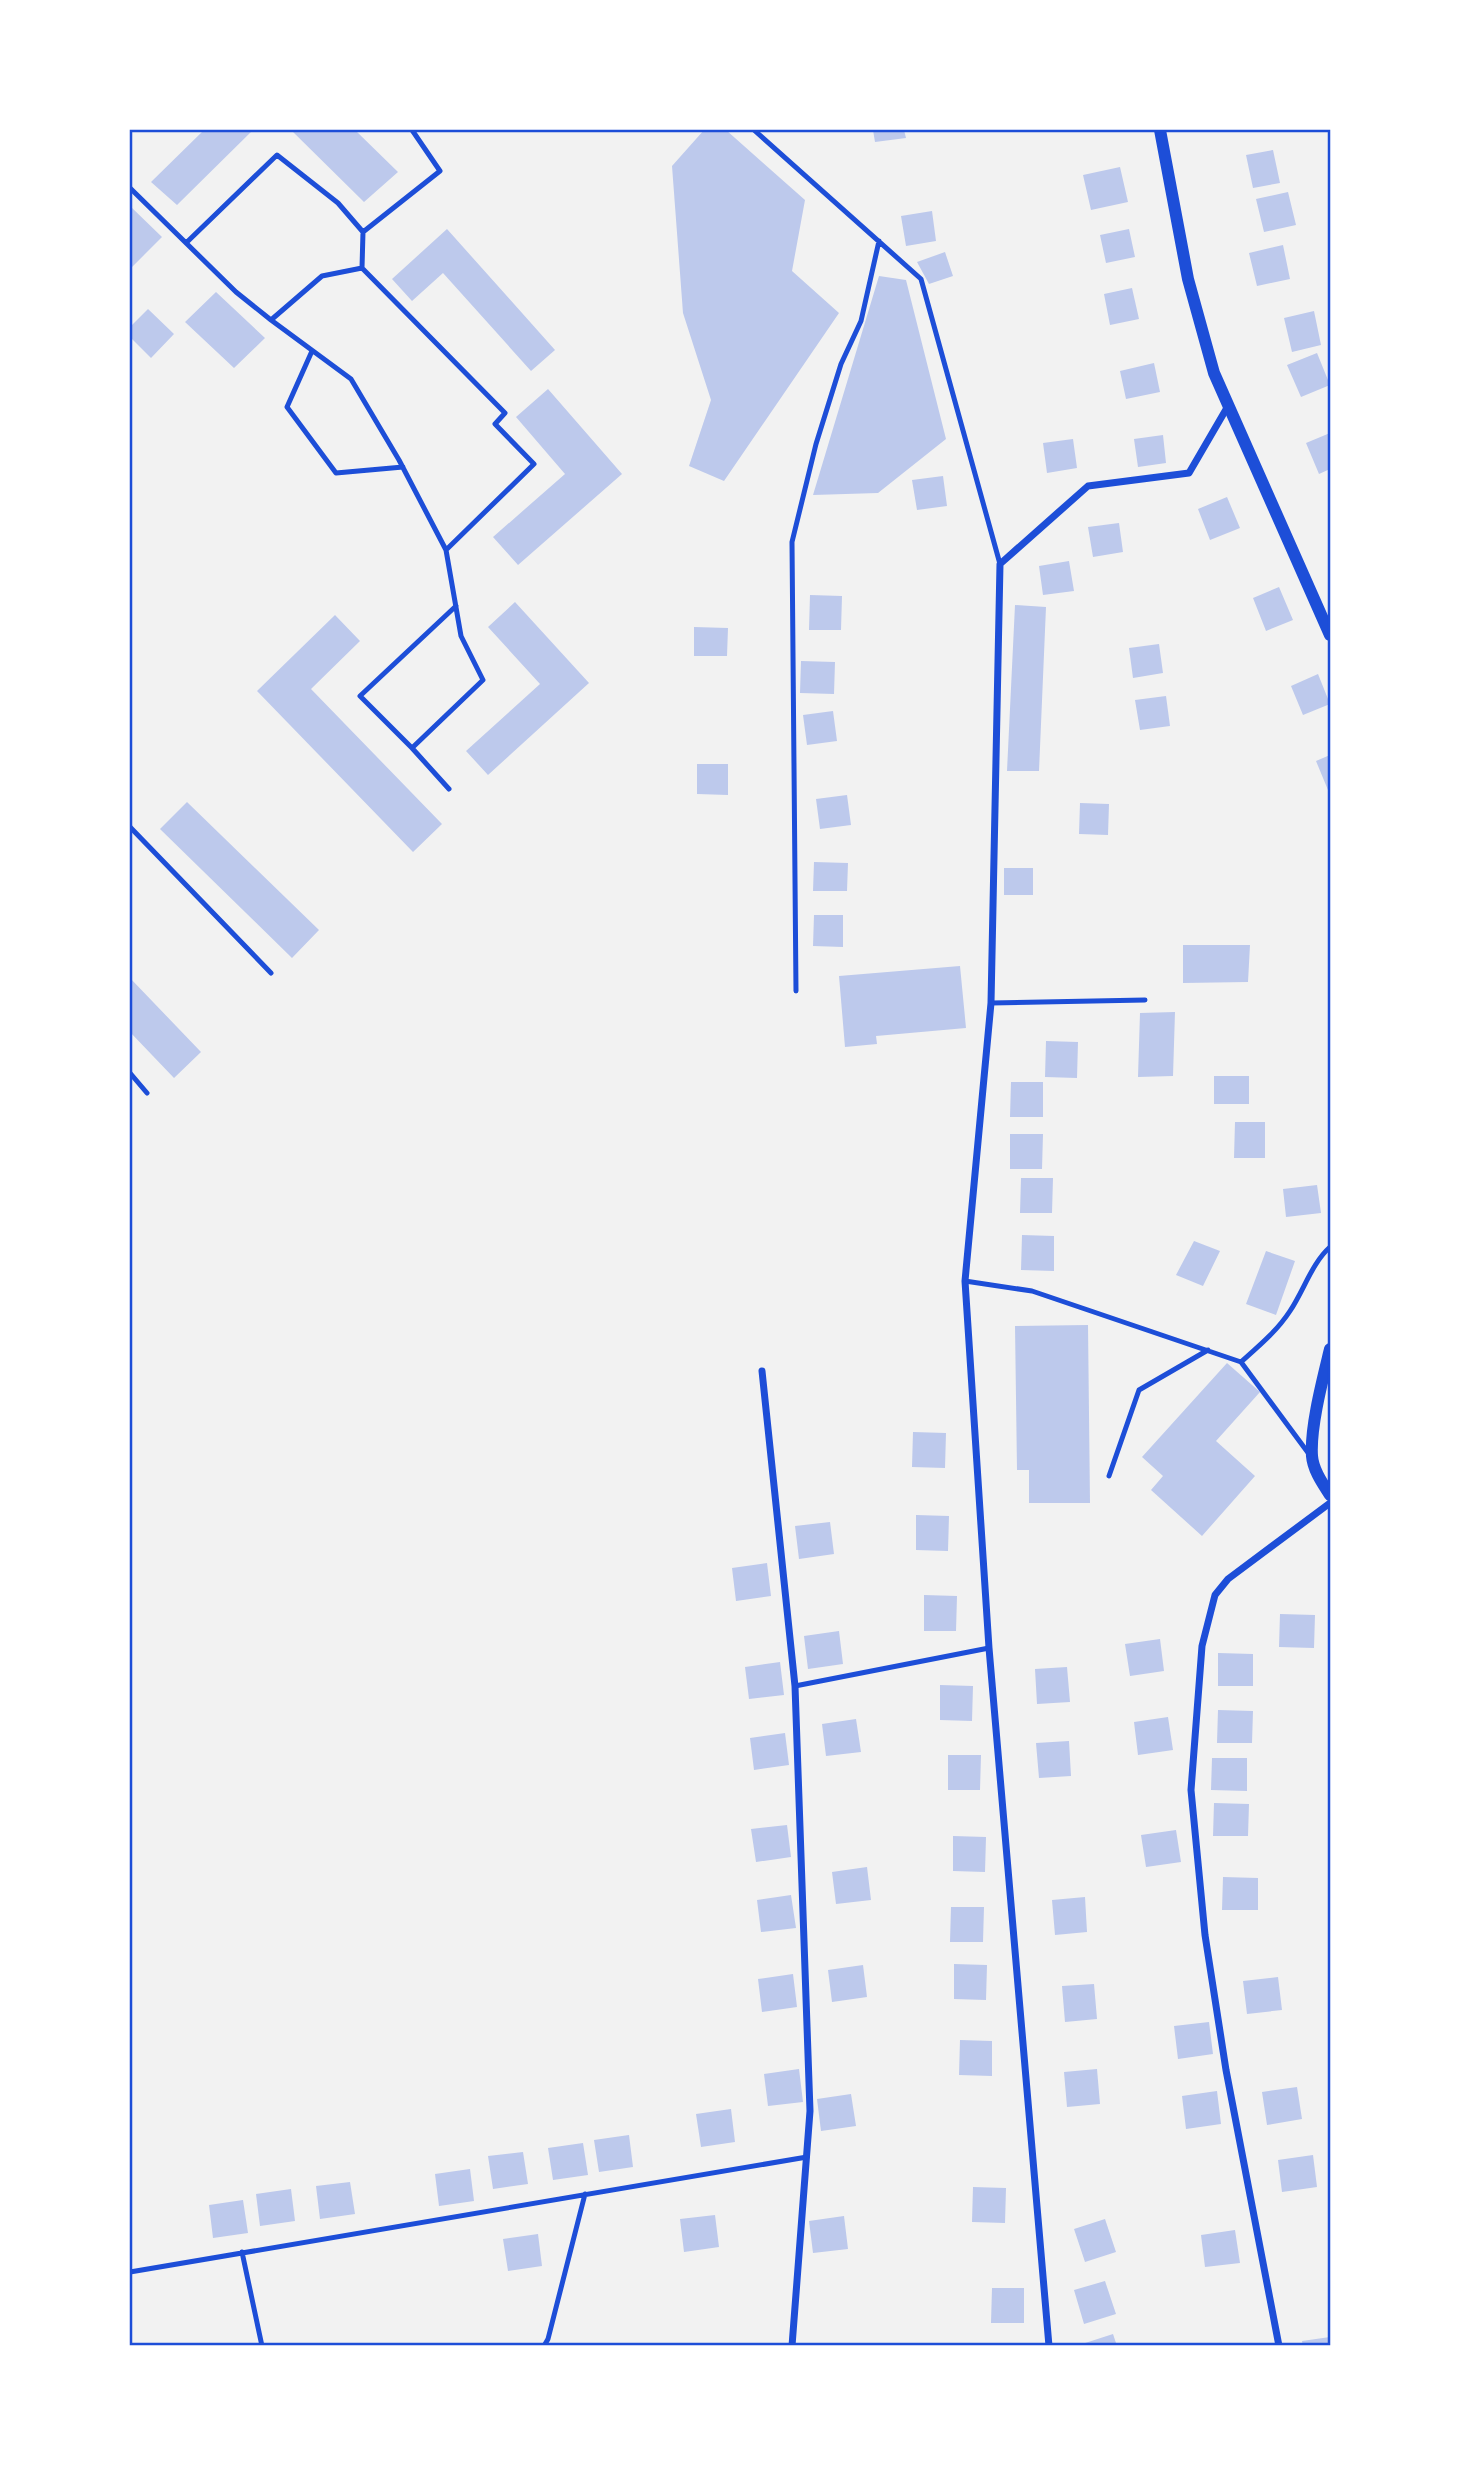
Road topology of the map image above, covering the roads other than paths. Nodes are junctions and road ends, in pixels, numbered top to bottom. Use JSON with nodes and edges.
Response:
{"nodes":[{"id":1,"x":412,"y":130,"type":"edge"},
{"id":2,"x":754,"y":130,"type":"edge"},
{"id":3,"x":1160,"y":130,"type":"edge"},
{"id":4,"x":130,"y":188,"type":"edge"},
{"id":5,"x":363,"y":232,"type":"junction"},
{"id":6,"x":879,"y":241,"type":"junction"},
{"id":7,"x":186,"y":243,"type":"junction"},
{"id":8,"x":362,"y":268,"type":"junction"},
{"id":9,"x":271,"y":320,"type":"junction"},
{"id":10,"x":312,"y":351,"type":"junction"},
{"id":11,"x":1228,"y":406,"type":"junction"},
{"id":12,"x":402,"y":467,"type":"junction"},
{"id":13,"x":446,"y":550,"type":"junction"},
{"id":14,"x":1000,"y":564,"type":"junction"},
{"id":15,"x":456,"y":606,"type":"junction"},
{"id":16,"x":1331,"y":635,"type":"edge"},
{"id":17,"x":412,"y":748,"type":"junction"},
{"id":18,"x":449,"y":789,"type":"dead end"},
{"id":19,"x":130,"y":827,"type":"edge"},
{"id":20,"x":271,"y":973,"type":"dead end"},
{"id":21,"x":796,"y":991,"type":"dead end"},
{"id":22,"x":1145,"y":1000,"type":"dead end"},
{"id":23,"x":991,"y":1003,"type":"junction"},
{"id":24,"x":130,"y":1073,"type":"edge"},
{"id":25,"x":147,"y":1093,"type":"dead end"},
{"id":26,"x":1331,"y":1247,"type":"edge"},
{"id":27,"x":965,"y":1281,"type":"junction"},
{"id":28,"x":1331,"y":1349,"type":"edge"},
{"id":29,"x":1208,"y":1350,"type":"junction"},
{"id":30,"x":1241,"y":1362,"type":"junction"},
{"id":31,"x":762,"y":1371,"type":"dead end"},
{"id":32,"x":1312,"y":1457,"type":"junction"},
{"id":33,"x":1109,"y":1476,"type":"dead end"},
{"id":34,"x":1331,"y":1495,"type":"edge"},
{"id":35,"x":1331,"y":1503,"type":"edge"},
{"id":36,"x":989,"y":1648,"type":"junction"},
{"id":37,"x":795,"y":1686,"type":"junction"},
{"id":38,"x":807,"y":2157,"type":"junction"},
{"id":39,"x":585,"y":2194,"type":"junction"},
{"id":40,"x":242,"y":2252,"type":"junction"},
{"id":41,"x":130,"y":2272,"type":"edge"},
{"id":42,"x":262,"y":2346,"type":"edge"},
{"id":43,"x":544,"y":2346,"type":"edge"},
{"id":44,"x":792,"y":2346,"type":"edge"},
{"id":45,"x":1049,"y":2346,"type":"edge"},
{"id":46,"x":1279,"y":2346,"type":"edge"}],
"edges":[{"from":1,"to":5,"type":"lane"},
{"from":2,"to":6,"type":"lane"},
{"from":3,"to":11,"type":"street"},
{"from":4,"to":7,"type":"lane"},
{"from":5,"to":7,"type":"lane"},
{"from":5,"to":8,"type":"lane"},
{"from":6,"to":14,"type":"lane"},
{"from":6,"to":21,"type":"lane"},
{"from":7,"to":9,"type":"lane"},
{"from":8,"to":9,"type":"lane"},
{"from":8,"to":13,"type":"lane"},
{"from":9,"to":10,"type":"lane"},
{"from":10,"to":12,"type":"lane"},
{"from":10,"to":12,"type":"lane"},
{"from":11,"to":14,"type":"street"},
{"from":11,"to":16,"type":"street"},
{"from":12,"to":13,"type":"lane"},
{"from":13,"to":15,"type":"lane"},
{"from":14,"to":23,"type":"street"},
{"from":15,"to":17,"type":"lane"},
{"from":15,"to":17,"type":"lane"},
{"from":17,"to":18,"type":"lane"},
{"from":19,"to":20,"type":"lane"},
{"from":22,"to":23,"type":"lane"},
{"from":23,"to":27,"type":"street"},
{"from":24,"to":25,"type":"lane"},
{"from":26,"to":30,"type":"lane"},
{"from":27,"to":29,"type":"lane"},
{"from":27,"to":36,"type":"street"},
{"from":28,"to":32,"type":"street"},
{"from":29,"to":30,"type":"lane"},
{"from":29,"to":33,"type":"lane"},
{"from":30,"to":32,"type":"lane"},
{"from":31,"to":37,"type":"street"},
{"from":32,"to":34,"type":"street"},
{"from":35,"to":46,"type":"street"},
{"from":36,"to":37,"type":"lane"},
{"from":36,"to":45,"type":"street"},
{"from":37,"to":38,"type":"street"},
{"from":38,"to":39,"type":"lane"},
{"from":38,"to":44,"type":"street"},
{"from":39,"to":40,"type":"lane"},
{"from":39,"to":43,"type":"lane"},
{"from":40,"to":41,"type":"lane"},
{"from":40,"to":42,"type":"lane"}]}
